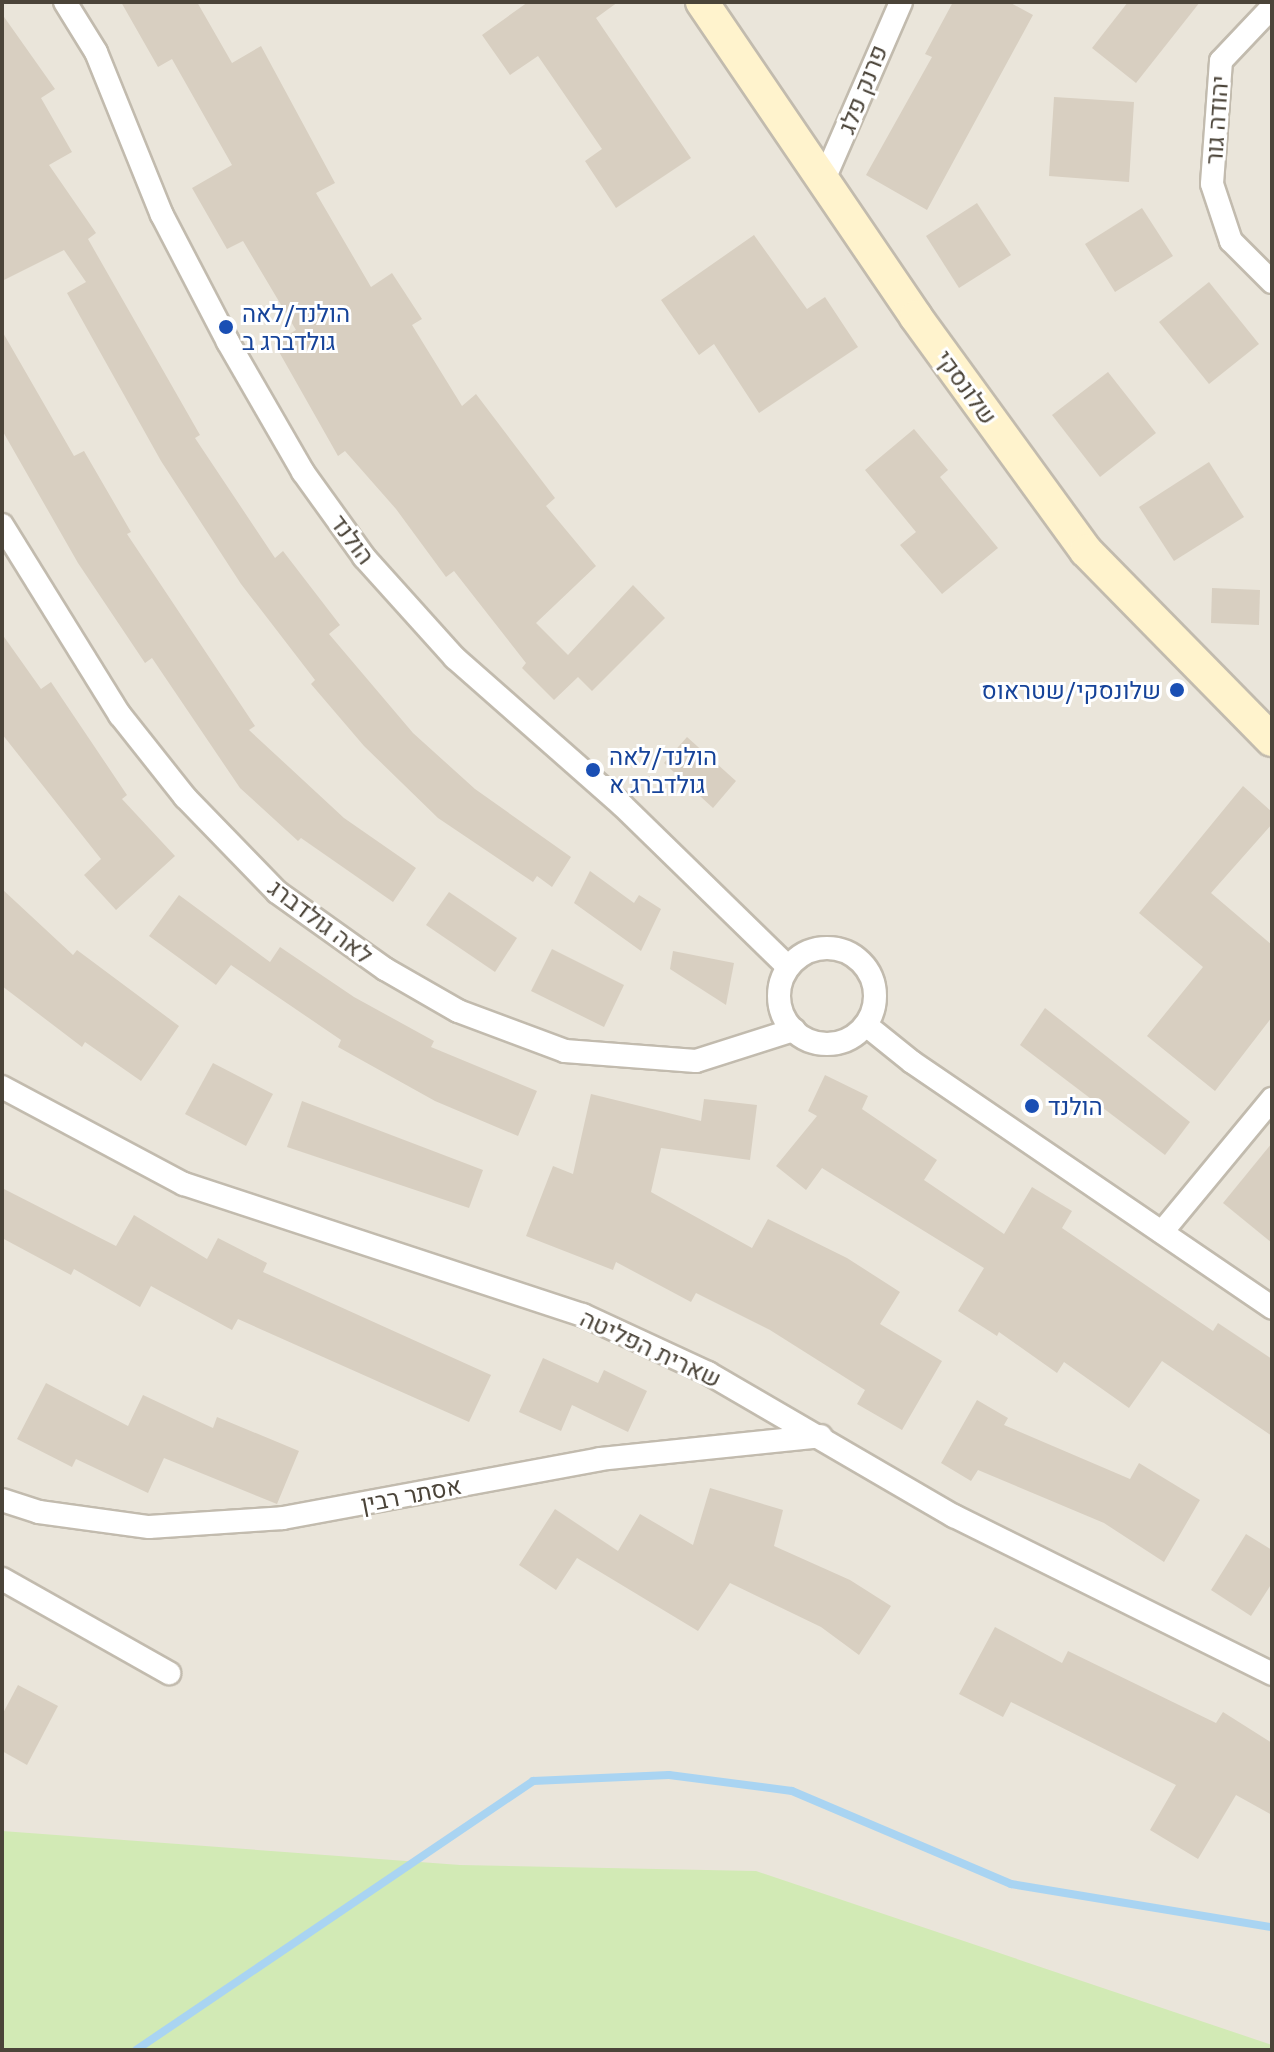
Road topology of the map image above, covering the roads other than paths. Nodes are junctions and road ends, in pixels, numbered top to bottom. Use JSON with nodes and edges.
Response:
{"nodes":[{"id":1,"x":65,"y":2,"type":"edge"},
{"id":2,"x":702,"y":2,"type":"edge"},
{"id":3,"x":901,"y":2,"type":"edge"},
{"id":4,"x":1272,"y":7,"type":"edge"},
{"id":5,"x":825,"y":177,"type":"junction"},
{"id":6,"x":1272,"y":282,"type":"edge"},
{"id":7,"x":2,"y":525,"type":"edge"},
{"id":8,"x":1272,"y":740,"type":"edge"},
{"id":9,"x":788,"y":967,"type":"junction"},
{"id":10,"x":866,"y":1025,"type":"junction"},
{"id":11,"x":794,"y":1030,"type":"junction"},
{"id":12,"x":2,"y":1087,"type":"edge"},
{"id":13,"x":1272,"y":1099,"type":"edge"},
{"id":14,"x":1162,"y":1232,"type":"junction"},
{"id":15,"x":1272,"y":1308,"type":"edge"},
{"id":16,"x":821,"y":1436,"type":"junction"},
{"id":17,"x":2,"y":1500,"type":"edge"},
{"id":18,"x":2,"y":1579,"type":"edge"},
{"id":19,"x":169,"y":1673,"type":"dead end"},
{"id":20,"x":1272,"y":1674,"type":"edge"}],
"edges":[{"from":1,"to":9,"type":"street","name":"הולנד"},
{"from":2,"to":5,"type":"street","name":"שלונסקי"},
{"from":3,"to":5,"type":"street","name":"פרנק פלג"},
{"from":4,"to":6,"type":"street","name":"יהודה גור"},
{"from":5,"to":8,"type":"street","name":"שלונסקי"},
{"from":7,"to":11,"type":"street","name":"לאה גולדברג"},
{"from":9,"to":10,"type":"street"},
{"from":9,"to":11,"type":"street"},
{"from":10,"to":11,"type":"street"},
{"from":10,"to":14,"type":"street"},
{"from":12,"to":16,"type":"street","name":"שארית הפליטה"},
{"from":13,"to":14,"type":"street"},
{"from":14,"to":15,"type":"street"},
{"from":16,"to":17,"type":"street","name":"אסתר רבין"},
{"from":16,"to":20,"type":"street","name":"שארית הפליטה"},
{"from":18,"to":19,"type":"street"}]}
